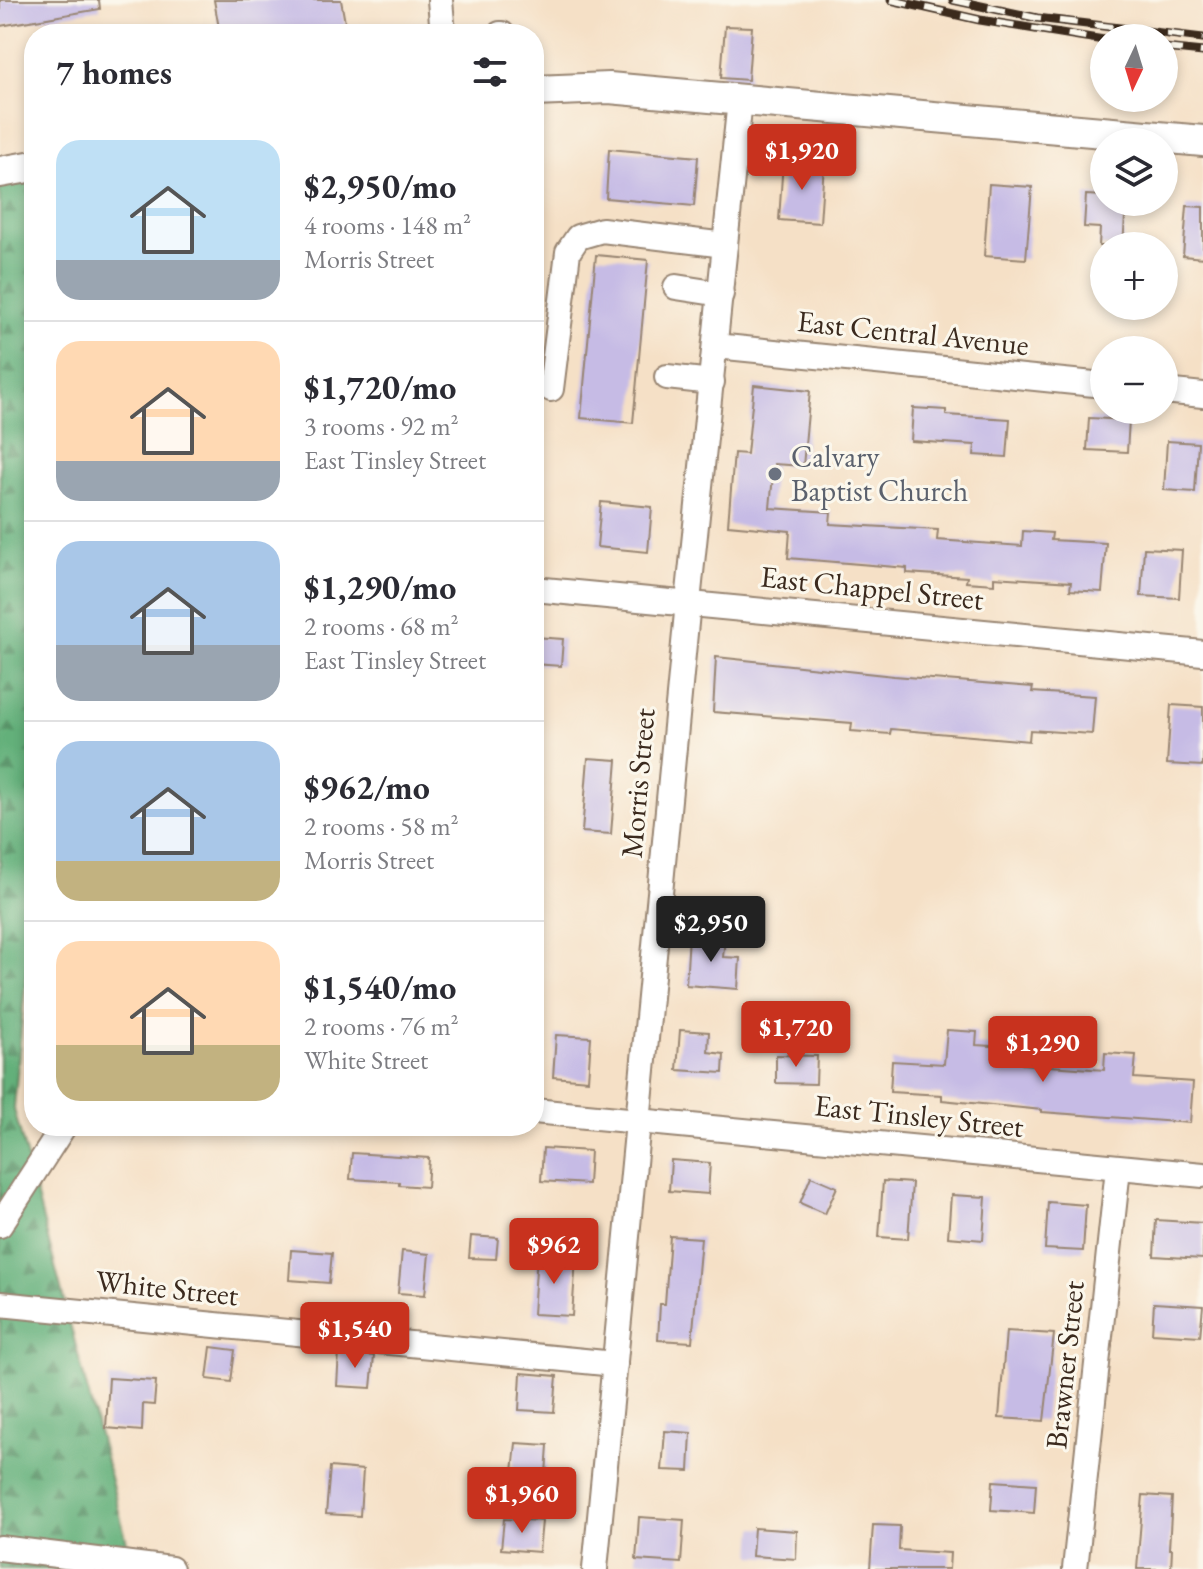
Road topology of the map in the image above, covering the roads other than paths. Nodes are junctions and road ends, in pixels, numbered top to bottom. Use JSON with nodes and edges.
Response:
{"nodes":[{"id":1,"x":440,"y":0,"type":"edge"},
{"id":2,"x":442,"y":24,"type":"edge"},
{"id":3,"x":544,"y":91,"type":"edge"},
{"id":4,"x":740,"y":100,"type":"junction"},
{"id":5,"x":1203,"y":141,"type":"edge"},
{"id":6,"x":24,"y":168,"type":"edge"},
{"id":7,"x":0,"y":172,"type":"edge"},
{"id":8,"x":725,"y":245,"type":"junction"},
{"id":9,"x":676,"y":287,"type":"dead end"},
{"id":10,"x":721,"y":294,"type":"junction"},
{"id":11,"x":716,"y":346,"type":"junction"},
{"id":12,"x":667,"y":377,"type":"dead end"},
{"id":13,"x":712,"y":382,"type":"junction"},
{"id":14,"x":1090,"y":384,"type":"edge"},
{"id":15,"x":551,"y":389,"type":"dead end"},
{"id":16,"x":1178,"y":392,"type":"edge"},
{"id":17,"x":1203,"y":395,"type":"edge"},
{"id":18,"x":544,"y":590,"type":"edge"},
{"id":19,"x":688,"y":602,"type":"junction"},
{"id":20,"x":1203,"y":653,"type":"edge"},
{"id":21,"x":544,"y":1112,"type":"edge"},
{"id":22,"x":638,"y":1121,"type":"junction"},
{"id":23,"x":58,"y":1136,"type":"edge"},
{"id":24,"x":1118,"y":1168,"type":"junction"},
{"id":25,"x":1203,"y":1175,"type":"edge"},
{"id":26,"x":0,"y":1225,"type":"edge"},
{"id":27,"x":0,"y":1304,"type":"edge"},
{"id":28,"x":615,"y":1364,"type":"junction"},
{"id":29,"x":0,"y":1548,"type":"edge"},
{"id":30,"x":171,"y":1569,"type":"edge"},
{"id":31,"x":595,"y":1569,"type":"edge"},
{"id":32,"x":1075,"y":1569,"type":"edge"}],
"edges":[{"from":1,"to":2,"type":"street"},
{"from":3,"to":4,"type":"main road"},
{"from":4,"to":5,"type":"main road"},
{"from":4,"to":8,"type":"street","name":"Morris Street"},
{"from":6,"to":7,"type":"main road"},
{"from":8,"to":10,"type":"street","name":"Morris Street"},
{"from":8,"to":15,"type":"street"},
{"from":9,"to":10,"type":"street"},
{"from":10,"to":11,"type":"street","name":"Morris Street"},
{"from":11,"to":13,"type":"street","name":"Morris Street"},
{"from":11,"to":14,"type":"street","name":"East Central Avenue"},
{"from":12,"to":13,"type":"street"},
{"from":13,"to":19,"type":"street","name":"Morris Street"},
{"from":16,"to":17,"type":"street"},
{"from":18,"to":19,"type":"street","name":"East Chappel Street"},
{"from":19,"to":20,"type":"street","name":"East Chappel Street"},
{"from":19,"to":22,"type":"street","name":"Morris Street"},
{"from":21,"to":22,"type":"street","name":"East Tinsley Street"},
{"from":22,"to":24,"type":"street","name":"East Tinsley Street"},
{"from":22,"to":28,"type":"street","name":"Morris Street"},
{"from":23,"to":26,"type":"street"},
{"from":24,"to":25,"type":"street","name":"East Tinsley Street"},
{"from":24,"to":32,"type":"street","name":"Brawner Street"},
{"from":27,"to":28,"type":"street","name":"White Street"},
{"from":28,"to":31,"type":"street","name":"Morris Street"},
{"from":29,"to":30,"type":"street"}]}
